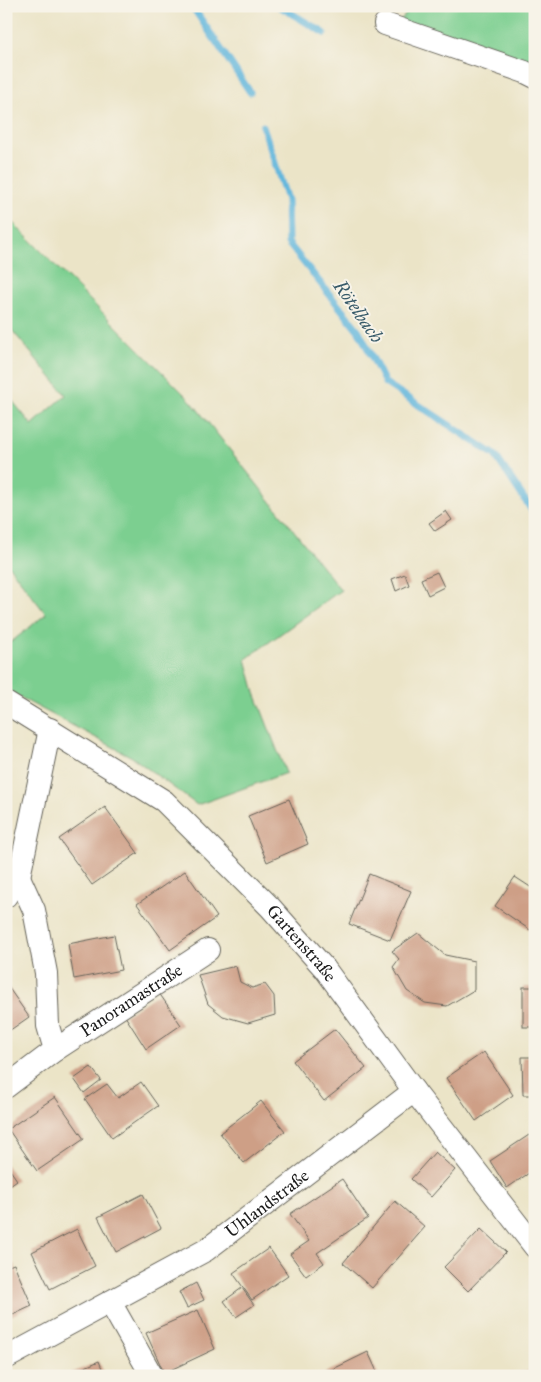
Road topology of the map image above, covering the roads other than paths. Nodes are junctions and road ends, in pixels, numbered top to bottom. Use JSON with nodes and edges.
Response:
{"nodes":[{"id":1,"x":385,"y":24,"type":"dead end"},
{"id":2,"x":535,"y":77,"type":"edge"},
{"id":3,"x":6,"y":703,"type":"edge"},
{"id":4,"x":50,"y":729,"type":"junction"},
{"id":5,"x":19,"y":877,"type":"junction"},
{"id":6,"x":6,"y":896,"type":"edge"},
{"id":7,"x":208,"y":950,"type":"dead end"},
{"id":8,"x":55,"y":1050,"type":"junction"},
{"id":9,"x":6,"y":1087,"type":"edge"},
{"id":10,"x":414,"y":1091,"type":"junction"},
{"id":11,"x":535,"y":1248,"type":"edge"},
{"id":12,"x":110,"y":1302,"type":"junction"},
{"id":13,"x":6,"y":1358,"type":"edge"},
{"id":14,"x":152,"y":1376,"type":"edge"}],
"edges":[{"from":1,"to":2,"type":"street"},
{"from":3,"to":4,"type":"street","name":"Gartenstraße"},
{"from":4,"to":5,"type":"street"},
{"from":4,"to":10,"type":"street","name":"Gartenstraße"},
{"from":5,"to":6,"type":"street"},
{"from":5,"to":8,"type":"street"},
{"from":7,"to":8,"type":"street","name":"Panoramastraße"},
{"from":8,"to":9,"type":"street","name":"Panoramastraße"},
{"from":10,"to":11,"type":"street","name":"Gartenstraße"},
{"from":10,"to":12,"type":"street","name":"Uhlandstraße"},
{"from":12,"to":13,"type":"street","name":"Uhlandstraße"},
{"from":12,"to":14,"type":"street"}]}
